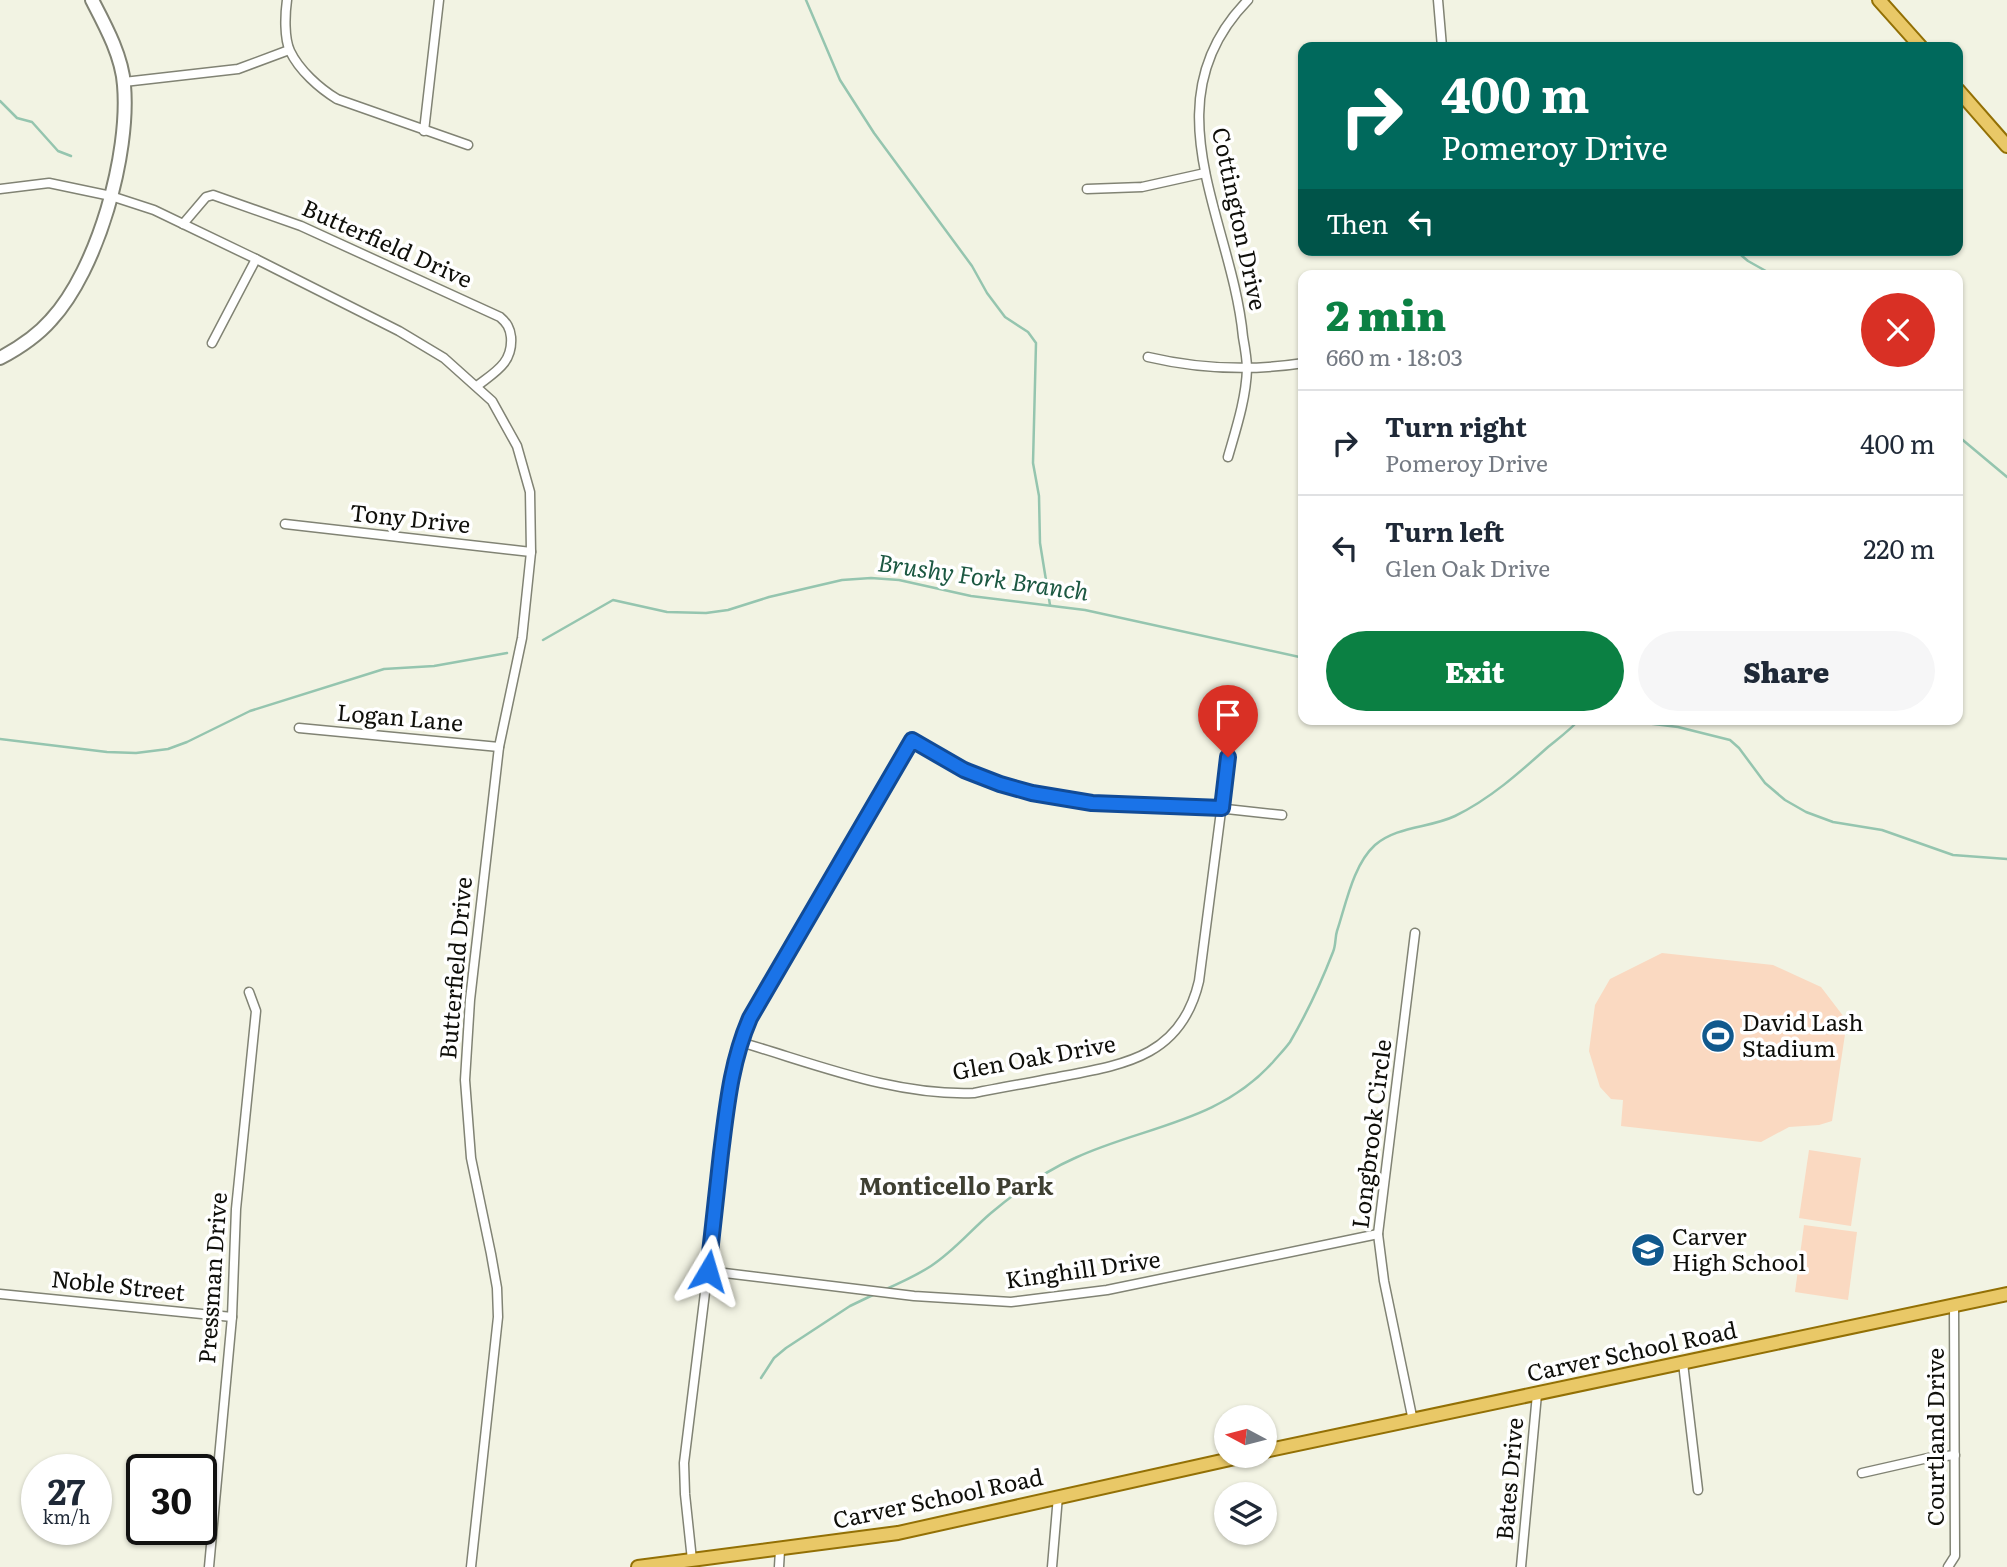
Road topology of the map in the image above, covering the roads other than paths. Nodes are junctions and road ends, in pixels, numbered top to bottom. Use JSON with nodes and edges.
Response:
{"nodes":[{"id":1,"x":92,"y":0,"type":"edge"},
{"id":2,"x":287,"y":0,"type":"edge"},
{"id":3,"x":439,"y":0,"type":"edge"},
{"id":4,"x":1248,"y":0,"type":"edge"},
{"id":5,"x":1438,"y":0,"type":"edge"},
{"id":6,"x":1879,"y":0,"type":"edge"},
{"id":7,"x":1442,"y":42,"type":"edge"},
{"id":8,"x":1917,"y":42,"type":"edge"},
{"id":9,"x":289,"y":50,"type":"junction"},
{"id":10,"x":124,"y":82,"type":"junction"},
{"id":11,"x":1963,"y":96,"type":"edge"},
{"id":12,"x":424,"y":131,"type":"junction"},
{"id":13,"x":468,"y":145,"type":"dead end"},
{"id":14,"x":2007,"y":146,"type":"edge"},
{"id":15,"x":1205,"y":173,"type":"junction"},
{"id":16,"x":0,"y":189,"type":"edge"},
{"id":17,"x":1087,"y":189,"type":"dead end"},
{"id":18,"x":111,"y":196,"type":"junction"},
{"id":19,"x":183,"y":223,"type":"junction"},
{"id":20,"x":256,"y":259,"type":"junction"},
{"id":21,"x":212,"y":343,"type":"dead end"},
{"id":22,"x":1148,"y":357,"type":"dead end"},
{"id":23,"x":0,"y":358,"type":"edge"},
{"id":24,"x":1298,"y":364,"type":"edge"},
{"id":25,"x":1247,"y":369,"type":"junction"},
{"id":26,"x":477,"y":386,"type":"junction"},
{"id":27,"x":1228,"y":457,"type":"dead end"},
{"id":28,"x":285,"y":524,"type":"dead end"},
{"id":29,"x":531,"y":552,"type":"junction"},
{"id":30,"x":299,"y":728,"type":"dead end"},
{"id":31,"x":499,"y":747,"type":"junction"},
{"id":32,"x":1228,"y":757,"type":"dead end"},
{"id":33,"x":1222,"y":808,"type":"junction"},
{"id":34,"x":1282,"y":814,"type":"dead end"},
{"id":35,"x":1415,"y":933,"type":"dead end"},
{"id":36,"x":249,"y":992,"type":"dead end"},
{"id":37,"x":740,"y":1042,"type":"junction"},
{"id":38,"x":1378,"y":1234,"type":"junction"},
{"id":39,"x":708,"y":1271,"type":"junction"},
{"id":40,"x":0,"y":1294,"type":"edge"},
{"id":41,"x":2007,"y":1294,"type":"edge"},
{"id":42,"x":1954,"y":1306,"type":"junction"},
{"id":43,"x":232,"y":1317,"type":"junction"},
{"id":44,"x":1683,"y":1363,"type":"junction"},
{"id":45,"x":1537,"y":1394,"type":"junction"},
{"id":46,"x":1413,"y":1420,"type":"junction"},
{"id":47,"x":1278,"y":1448,"type":"edge"},
{"id":48,"x":1955,"y":1455,"type":"junction"},
{"id":49,"x":1214,"y":1462,"type":"edge"},
{"id":50,"x":1862,"y":1473,"type":"dead end"},
{"id":51,"x":1698,"y":1490,"type":"dead end"},
{"id":52,"x":1058,"y":1496,"type":"junction"},
{"id":53,"x":780,"y":1550,"type":"junction"},
{"id":54,"x":692,"y":1560,"type":"junction"},
{"id":55,"x":209,"y":1567,"type":"edge"},
{"id":56,"x":471,"y":1567,"type":"edge"},
{"id":57,"x":638,"y":1567,"type":"edge"},
{"id":58,"x":779,"y":1567,"type":"edge"},
{"id":59,"x":1052,"y":1567,"type":"edge"},
{"id":60,"x":1521,"y":1567,"type":"edge"},
{"id":61,"x":1948,"y":1567,"type":"edge"}],
"edges":[{"from":1,"to":10,"type":"street"},
{"from":2,"to":9,"type":"street"},
{"from":3,"to":12,"type":"street"},
{"from":4,"to":15,"type":"street","name":"Cottington Drive"},
{"from":5,"to":7,"type":"street"},
{"from":6,"to":8,"type":"main road"},
{"from":9,"to":10,"type":"street"},
{"from":9,"to":12,"type":"street"},
{"from":10,"to":18,"type":"street"},
{"from":11,"to":14,"type":"main road"},
{"from":12,"to":13,"type":"street"},
{"from":15,"to":17,"type":"street"},
{"from":15,"to":25,"type":"street","name":"Cottington Drive"},
{"from":16,"to":18,"type":"street","name":"Butterfield Drive"},
{"from":18,"to":19,"type":"street","name":"Butterfield Drive"},
{"from":18,"to":23,"type":"street"},
{"from":19,"to":20,"type":"street","name":"Butterfield Drive"},
{"from":19,"to":26,"type":"street","name":"Butterfield Drive"},
{"from":20,"to":21,"type":"street"},
{"from":20,"to":26,"type":"street","name":"Butterfield Drive"},
{"from":22,"to":25,"type":"street"},
{"from":24,"to":25,"type":"street"},
{"from":25,"to":27,"type":"street","name":"Cottington Drive"},
{"from":26,"to":29,"type":"street","name":"Butterfield Drive"},
{"from":28,"to":29,"type":"street","name":"Tony Drive"},
{"from":29,"to":31,"type":"street","name":"Butterfield Drive"},
{"from":30,"to":31,"type":"street","name":"Logan Lane"},
{"from":31,"to":56,"type":"street","name":"Butterfield Drive"},
{"from":32,"to":33,"type":"street","name":"Glen Oak Drive"},
{"from":33,"to":34,"type":"street"},
{"from":33,"to":37,"type":"street"},
{"from":33,"to":37,"type":"street","name":"Glen Oak Drive"},
{"from":35,"to":38,"type":"street","name":"Longbrook Circle"},
{"from":36,"to":43,"type":"street","name":"Pressman Drive"},
{"from":37,"to":39,"type":"street"},
{"from":38,"to":39,"type":"street","name":"Kinghill Drive"},
{"from":38,"to":46,"type":"street","name":"Longbrook Circle"},
{"from":39,"to":54,"type":"street"},
{"from":40,"to":43,"type":"street","name":"Noble Street"},
{"from":41,"to":42,"type":"main road","name":"Carver School Road"},
{"from":42,"to":44,"type":"main road","name":"Carver School Road"},
{"from":42,"to":48,"type":"street","name":"Courtland Drive"},
{"from":43,"to":55,"type":"street","name":"Pressman Drive"},
{"from":44,"to":45,"type":"main road","name":"Carver School Road"},
{"from":44,"to":51,"type":"street"},
{"from":45,"to":46,"type":"main road","name":"Carver School Road"},
{"from":45,"to":60,"type":"street","name":"Bates Drive"},
{"from":46,"to":47,"type":"main road","name":"Carver School Road"},
{"from":48,"to":50,"type":"street"},
{"from":48,"to":61,"type":"street","name":"Courtland Drive"},
{"from":49,"to":52,"type":"main road","name":"Carver School Road"},
{"from":52,"to":53,"type":"main road","name":"Carver School Road"},
{"from":52,"to":59,"type":"street"},
{"from":53,"to":54,"type":"main road","name":"Carver School Road"},
{"from":53,"to":58,"type":"street"},
{"from":54,"to":57,"type":"main road","name":"Carver School Road"}]}
